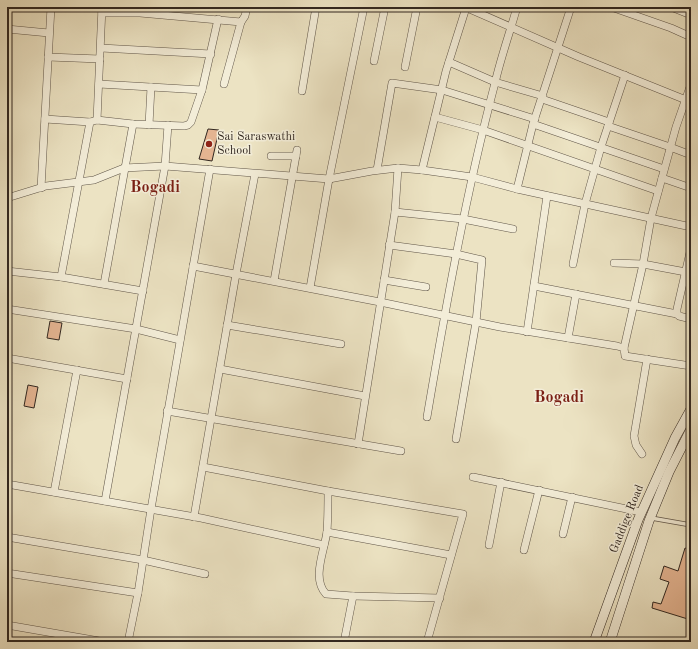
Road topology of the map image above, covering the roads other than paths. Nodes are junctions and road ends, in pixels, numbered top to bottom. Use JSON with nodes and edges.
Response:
{"nodes":[{"id":1,"x":51,"y":7,"type":"edge"},
{"id":2,"x":247,"y":7,"type":"edge"},
{"id":3,"x":316,"y":7,"type":"edge"},
{"id":4,"x":364,"y":7,"type":"edge"},
{"id":5,"x":385,"y":7,"type":"edge"},
{"id":6,"x":417,"y":7,"type":"edge"},
{"id":7,"x":465,"y":7,"type":"edge"},
{"id":8,"x":517,"y":7,"type":"edge"},
{"id":9,"x":571,"y":7,"type":"edge"},
{"id":10,"x":611,"y":7,"type":"edge"},
{"id":11,"x":671,"y":7,"type":"edge"},
{"id":12,"x":102,"y":10,"type":"edge"},
{"id":13,"x":140,"y":10,"type":"edge"},
{"id":14,"x":691,"y":15,"type":"edge"},
{"id":15,"x":218,"y":19,"type":"junction"},
{"id":16,"x":241,"y":22,"type":"junction"},
{"id":17,"x":511,"y":27,"type":"junction"},
{"id":18,"x":7,"y":29,"type":"edge"},
{"id":19,"x":49,"y":33,"type":"junction"},
{"id":20,"x":691,"y":37,"type":"edge"},
{"id":21,"x":558,"y":47,"type":"junction"},
{"id":22,"x":101,"y":48,"type":"junction"},
{"id":23,"x":211,"y":54,"type":"junction"},
{"id":24,"x":48,"y":56,"type":"junction"},
{"id":25,"x":100,"y":58,"type":"junction"},
{"id":26,"x":374,"y":61,"type":"dead end"},
{"id":27,"x":449,"y":62,"type":"junction"},
{"id":28,"x":405,"y":67,"type":"dead end"},
{"id":29,"x":624,"y":75,"type":"junction"},
{"id":30,"x":495,"y":82,"type":"junction"},
{"id":31,"x":100,"y":84,"type":"junction"},
{"id":32,"x":224,"y":84,"type":"dead end"},
{"id":33,"x":691,"y":84,"type":"edge"},
{"id":34,"x":151,"y":87,"type":"junction"},
{"id":35,"x":202,"y":90,"type":"junction"},
{"id":36,"x":442,"y":90,"type":"junction"},
{"id":37,"x":302,"y":91,"type":"dead end"},
{"id":38,"x":542,"y":98,"type":"junction"},
{"id":39,"x":688,"y":101,"type":"edge"},
{"id":40,"x":489,"y":105,"type":"junction"},
{"id":41,"x":435,"y":116,"type":"junction"},
{"id":42,"x":45,"y":119,"type":"junction"},
{"id":43,"x":94,"y":121,"type":"junction"},
{"id":44,"x":534,"y":122,"type":"junction"},
{"id":45,"x":133,"y":124,"type":"junction"},
{"id":46,"x":608,"y":124,"type":"junction"},
{"id":47,"x":149,"y":125,"type":"junction"},
{"id":48,"x":168,"y":125,"type":"junction"},
{"id":49,"x":483,"y":130,"type":"junction"},
{"id":50,"x":528,"y":145,"type":"junction"},
{"id":51,"x":601,"y":147,"type":"junction"},
{"id":52,"x":670,"y":147,"type":"junction"},
{"id":53,"x":691,"y":155,"type":"edge"},
{"id":54,"x":271,"y":156,"type":"dead end"},
{"id":55,"x":165,"y":166,"type":"junction"},
{"id":56,"x":124,"y":168,"type":"junction"},
{"id":57,"x":398,"y":168,"type":"junction"},
{"id":58,"x":210,"y":169,"type":"junction"},
{"id":59,"x":664,"y":169,"type":"junction"},
{"id":60,"x":377,"y":170,"type":"junction"},
{"id":61,"x":422,"y":170,"type":"junction"},
{"id":62,"x":595,"y":170,"type":"junction"},
{"id":63,"x":255,"y":174,"type":"junction"},
{"id":64,"x":293,"y":177,"type":"junction"},
{"id":65,"x":472,"y":177,"type":"junction"},
{"id":66,"x":662,"y":178,"type":"junction"},
{"id":67,"x":329,"y":179,"type":"junction"},
{"id":68,"x":78,"y":182,"type":"junction"},
{"id":69,"x":41,"y":188,"type":"junction"},
{"id":70,"x":691,"y":188,"type":"edge"},
{"id":71,"x":517,"y":189,"type":"junction"},
{"id":72,"x":658,"y":191,"type":"junction"},
{"id":73,"x":547,"y":196,"type":"junction"},
{"id":74,"x":7,"y":198,"type":"edge"},
{"id":75,"x":586,"y":204,"type":"junction"},
{"id":76,"x":395,"y":212,"type":"junction"},
{"id":77,"x":650,"y":218,"type":"junction"},
{"id":78,"x":463,"y":219,"type":"junction"},
{"id":79,"x":691,"y":227,"type":"edge"},
{"id":80,"x":514,"y":229,"type":"dead end"},
{"id":81,"x":389,"y":245,"type":"junction"},
{"id":82,"x":691,"y":248,"type":"edge"},
{"id":83,"x":456,"y":254,"type":"junction"},
{"id":84,"x":614,"y":262,"type":"dead end"},
{"id":85,"x":573,"y":264,"type":"dead end"},
{"id":86,"x":643,"y":264,"type":"junction"},
{"id":87,"x":193,"y":266,"type":"junction"},
{"id":88,"x":7,"y":271,"type":"edge"},
{"id":89,"x":688,"y":272,"type":"edge"},
{"id":90,"x":236,"y":274,"type":"junction"},
{"id":91,"x":61,"y":277,"type":"junction"},
{"id":92,"x":384,"y":280,"type":"junction"},
{"id":93,"x":274,"y":281,"type":"junction"},
{"id":94,"x":104,"y":284,"type":"junction"},
{"id":95,"x":534,"y":286,"type":"junction"},
{"id":96,"x":426,"y":287,"type":"dead end"},
{"id":97,"x":310,"y":288,"type":"junction"},
{"id":98,"x":143,"y":291,"type":"junction"},
{"id":99,"x":576,"y":294,"type":"junction"},
{"id":100,"x":380,"y":302,"type":"junction"},
{"id":101,"x":633,"y":306,"type":"junction"},
{"id":102,"x":7,"y":308,"type":"edge"},
{"id":103,"x":677,"y":314,"type":"junction"},
{"id":104,"x":444,"y":316,"type":"junction"},
{"id":105,"x":691,"y":319,"type":"edge"},
{"id":106,"x":476,"y":322,"type":"junction"},
{"id":107,"x":227,"y":326,"type":"junction"},
{"id":108,"x":136,"y":329,"type":"junction"},
{"id":109,"x":527,"y":332,"type":"junction"},
{"id":110,"x":568,"y":338,"type":"junction"},
{"id":111,"x":180,"y":340,"type":"junction"},
{"id":112,"x":341,"y":344,"type":"dead end"},
{"id":113,"x":624,"y":348,"type":"junction"},
{"id":114,"x":7,"y":358,"type":"edge"},
{"id":115,"x":647,"y":359,"type":"junction"},
{"id":116,"x":691,"y":366,"type":"edge"},
{"id":117,"x":220,"y":369,"type":"junction"},
{"id":118,"x":77,"y":370,"type":"junction"},
{"id":119,"x":127,"y":379,"type":"junction"},
{"id":120,"x":365,"y":396,"type":"junction"},
{"id":121,"x":691,"y":409,"type":"edge"},
{"id":122,"x":167,"y":411,"type":"junction"},
{"id":123,"x":427,"y":416,"type":"dead end"},
{"id":124,"x":210,"y":419,"type":"junction"},
{"id":125,"x":691,"y":429,"type":"edge"},
{"id":126,"x":456,"y":439,"type":"dead end"},
{"id":127,"x":358,"y":444,"type":"junction"},
{"id":128,"x":401,"y":451,"type":"dead end"},
{"id":129,"x":642,"y":454,"type":"dead end"},
{"id":130,"x":203,"y":467,"type":"junction"},
{"id":131,"x":473,"y":477,"type":"dead end"},
{"id":132,"x":501,"y":482,"type":"junction"},
{"id":133,"x":7,"y":484,"type":"edge"},
{"id":134,"x":539,"y":490,"type":"junction"},
{"id":135,"x":328,"y":491,"type":"junction"},
{"id":136,"x":54,"y":492,"type":"junction"},
{"id":137,"x":572,"y":497,"type":"junction"},
{"id":138,"x":105,"y":501,"type":"junction"},
{"id":139,"x":151,"y":509,"type":"junction"},
{"id":140,"x":641,"y":512,"type":"junction"},
{"id":141,"x":194,"y":517,"type":"junction"},
{"id":142,"x":650,"y":517,"type":"junction"},
{"id":143,"x":691,"y":525,"type":"edge"},
{"id":144,"x":327,"y":532,"type":"junction"},
{"id":145,"x":563,"y":534,"type":"dead end"},
{"id":146,"x":7,"y":537,"type":"edge"},
{"id":147,"x":324,"y":544,"type":"junction"},
{"id":148,"x":489,"y":545,"type":"dead end"},
{"id":149,"x":524,"y":550,"type":"dead end"},
{"id":150,"x":451,"y":555,"type":"junction"},
{"id":151,"x":143,"y":560,"type":"junction"},
{"id":152,"x":7,"y":573,"type":"edge"},
{"id":153,"x":205,"y":574,"type":"dead end"},
{"id":154,"x":138,"y":593,"type":"junction"},
{"id":155,"x":353,"y":596,"type":"junction"},
{"id":156,"x":440,"y":598,"type":"junction"},
{"id":157,"x":7,"y":625,"type":"edge"},
{"id":158,"x":105,"y":642,"type":"edge"},
{"id":159,"x":128,"y":642,"type":"edge"},
{"id":160,"x":344,"y":642,"type":"edge"},
{"id":161,"x":427,"y":642,"type":"edge"},
{"id":162,"x":594,"y":642,"type":"edge"},
{"id":163,"x":610,"y":642,"type":"edge"}],
"edges":[{"from":1,"to":19,"type":"street"},
{"from":2,"to":16,"type":"street"},
{"from":3,"to":37,"type":"street"},
{"from":4,"to":67,"type":"street"},
{"from":5,"to":26,"type":"street"},
{"from":6,"to":28,"type":"street"},
{"from":7,"to":17,"type":"street"},
{"from":7,"to":27,"type":"street"},
{"from":8,"to":17,"type":"street"},
{"from":9,"to":21,"type":"street"},
{"from":10,"to":20,"type":"street"},
{"from":11,"to":14,"type":"street"},
{"from":12,"to":13,"type":"street"},
{"from":12,"to":22,"type":"street"},
{"from":13,"to":15,"type":"street"},
{"from":15,"to":16,"type":"street"},
{"from":15,"to":23,"type":"street"},
{"from":16,"to":32,"type":"street"},
{"from":17,"to":21,"type":"street"},
{"from":17,"to":30,"type":"street"},
{"from":18,"to":19,"type":"street"},
{"from":19,"to":24,"type":"street"},
{"from":21,"to":29,"type":"street"},
{"from":21,"to":38,"type":"street"},
{"from":22,"to":23,"type":"street"},
{"from":22,"to":25,"type":"street"},
{"from":23,"to":35,"type":"street"},
{"from":24,"to":25,"type":"street"},
{"from":24,"to":42,"type":"street"},
{"from":25,"to":31,"type":"street"},
{"from":27,"to":30,"type":"street"},
{"from":27,"to":36,"type":"street"},
{"from":29,"to":39,"type":"street"},
{"from":29,"to":46,"type":"street"},
{"from":30,"to":38,"type":"street"},
{"from":30,"to":40,"type":"street"},
{"from":31,"to":34,"type":"street"},
{"from":31,"to":43,"type":"street"},
{"from":33,"to":39,"type":"street"},
{"from":34,"to":35,"type":"street"},
{"from":34,"to":47,"type":"street"},
{"from":35,"to":48,"type":"street"},
{"from":36,"to":40,"type":"street"},
{"from":36,"to":41,"type":"street"},
{"from":36,"to":60,"type":"street"},
{"from":38,"to":44,"type":"street"},
{"from":38,"to":46,"type":"street"},
{"from":39,"to":52,"type":"street"},
{"from":40,"to":44,"type":"street"},
{"from":40,"to":49,"type":"street"},
{"from":41,"to":49,"type":"street"},
{"from":41,"to":61,"type":"street"},
{"from":42,"to":43,"type":"street"},
{"from":42,"to":69,"type":"street"},
{"from":43,"to":45,"type":"street"},
{"from":43,"to":68,"type":"street"},
{"from":44,"to":50,"type":"street"},
{"from":44,"to":51,"type":"street"},
{"from":45,"to":47,"type":"street"},
{"from":45,"to":56,"type":"street"},
{"from":46,"to":51,"type":"street"},
{"from":46,"to":52,"type":"street"},
{"from":47,"to":48,"type":"street"},
{"from":48,"to":55,"type":"street"},
{"from":49,"to":50,"type":"street"},
{"from":49,"to":65,"type":"street"},
{"from":50,"to":62,"type":"street"},
{"from":50,"to":71,"type":"street"},
{"from":51,"to":59,"type":"street"},
{"from":51,"to":62,"type":"street"},
{"from":52,"to":53,"type":"street"},
{"from":52,"to":59,"type":"street"},
{"from":54,"to":64,"type":"street"},
{"from":55,"to":56,"type":"street"},
{"from":55,"to":58,"type":"street"},
{"from":55,"to":98,"type":"street"},
{"from":56,"to":68,"type":"street"},
{"from":56,"to":94,"type":"street"},
{"from":57,"to":60,"type":"street"},
{"from":57,"to":61,"type":"street"},
{"from":57,"to":76,"type":"street"},
{"from":58,"to":63,"type":"street"},
{"from":58,"to":87,"type":"street"},
{"from":59,"to":66,"type":"street"},
{"from":60,"to":67,"type":"street"},
{"from":61,"to":65,"type":"street"},
{"from":62,"to":72,"type":"street"},
{"from":62,"to":75,"type":"street"},
{"from":63,"to":64,"type":"street"},
{"from":63,"to":90,"type":"street"},
{"from":64,"to":67,"type":"street"},
{"from":64,"to":93,"type":"street"},
{"from":65,"to":71,"type":"street"},
{"from":65,"to":78,"type":"street"},
{"from":66,"to":70,"type":"street"},
{"from":66,"to":72,"type":"street"},
{"from":67,"to":97,"type":"street"},
{"from":68,"to":69,"type":"street"},
{"from":68,"to":91,"type":"street"},
{"from":69,"to":74,"type":"street"},
{"from":71,"to":73,"type":"street"},
{"from":72,"to":77,"type":"street"},
{"from":73,"to":75,"type":"street"},
{"from":73,"to":95,"type":"street"},
{"from":75,"to":77,"type":"street"},
{"from":75,"to":85,"type":"street"},
{"from":76,"to":78,"type":"street"},
{"from":76,"to":81,"type":"street"},
{"from":77,"to":79,"type":"street"},
{"from":77,"to":86,"type":"street"},
{"from":78,"to":80,"type":"street"},
{"from":78,"to":83,"type":"street"},
{"from":81,"to":83,"type":"street"},
{"from":81,"to":92,"type":"street"},
{"from":82,"to":89,"type":"street"},
{"from":83,"to":104,"type":"street"},
{"from":83,"to":106,"type":"street"},
{"from":84,"to":86,"type":"street"},
{"from":86,"to":89,"type":"street"},
{"from":86,"to":101,"type":"street"},
{"from":87,"to":90,"type":"street"},
{"from":87,"to":111,"type":"street"},
{"from":88,"to":91,"type":"street"},
{"from":89,"to":103,"type":"street"},
{"from":90,"to":93,"type":"street"},
{"from":90,"to":107,"type":"street"},
{"from":91,"to":94,"type":"street"},
{"from":92,"to":96,"type":"street"},
{"from":92,"to":100,"type":"street"},
{"from":93,"to":97,"type":"street"},
{"from":94,"to":98,"type":"street"},
{"from":95,"to":99,"type":"street"},
{"from":95,"to":109,"type":"street"},
{"from":97,"to":100,"type":"street"},
{"from":98,"to":108,"type":"street"},
{"from":99,"to":101,"type":"street"},
{"from":99,"to":110,"type":"street"},
{"from":100,"to":104,"type":"street"},
{"from":100,"to":120,"type":"street"},
{"from":101,"to":103,"type":"street"},
{"from":101,"to":113,"type":"street"},
{"from":102,"to":108,"type":"street"},
{"from":103,"to":105,"type":"street"},
{"from":104,"to":106,"type":"street"},
{"from":104,"to":123,"type":"street"},
{"from":106,"to":109,"type":"street"},
{"from":106,"to":126,"type":"street"},
{"from":107,"to":112,"type":"street"},
{"from":107,"to":117,"type":"street"},
{"from":108,"to":111,"type":"street"},
{"from":108,"to":119,"type":"street"},
{"from":109,"to":110,"type":"street"},
{"from":110,"to":113,"type":"street"},
{"from":111,"to":122,"type":"street"},
{"from":113,"to":115,"type":"street"},
{"from":114,"to":118,"type":"street"},
{"from":115,"to":116,"type":"street"},
{"from":115,"to":129,"type":"street"},
{"from":117,"to":120,"type":"street"},
{"from":117,"to":124,"type":"street"},
{"from":118,"to":119,"type":"street"},
{"from":118,"to":136,"type":"street"},
{"from":119,"to":138,"type":"street"},
{"from":120,"to":127,"type":"street"},
{"from":121,"to":140,"type":"main road","name":"Gaddige Road"},
{"from":122,"to":124,"type":"street"},
{"from":122,"to":139,"type":"street"},
{"from":124,"to":127,"type":"street"},
{"from":124,"to":130,"type":"street"},
{"from":125,"to":142,"type":"main road","name":"Gaddige Road"},
{"from":127,"to":128,"type":"street"},
{"from":130,"to":135,"type":"street"},
{"from":130,"to":141,"type":"street"},
{"from":131,"to":132,"type":"street"},
{"from":132,"to":134,"type":"street"},
{"from":132,"to":148,"type":"street"},
{"from":133,"to":136,"type":"street"},
{"from":134,"to":137,"type":"street"},
{"from":134,"to":149,"type":"street"},
{"from":135,"to":144,"type":"street"},
{"from":135,"to":150,"type":"street"},
{"from":136,"to":138,"type":"street"},
{"from":137,"to":140,"type":"street"},
{"from":137,"to":145,"type":"street"},
{"from":138,"to":139,"type":"street"},
{"from":139,"to":141,"type":"street"},
{"from":139,"to":151,"type":"street"},
{"from":140,"to":162,"type":"main road","name":"Gaddige Road"},
{"from":141,"to":147,"type":"street"},
{"from":142,"to":143,"type":"lane"},
{"from":142,"to":163,"type":"main road","name":"Gaddige Road"},
{"from":144,"to":147,"type":"street"},
{"from":144,"to":150,"type":"street"},
{"from":146,"to":151,"type":"street"},
{"from":147,"to":155,"type":"street"},
{"from":150,"to":156,"type":"street"},
{"from":151,"to":153,"type":"street"},
{"from":151,"to":154,"type":"street"},
{"from":152,"to":154,"type":"street"},
{"from":154,"to":159,"type":"street"},
{"from":155,"to":156,"type":"street"},
{"from":155,"to":160,"type":"street"},
{"from":156,"to":161,"type":"street"},
{"from":157,"to":158,"type":"street"}]}
